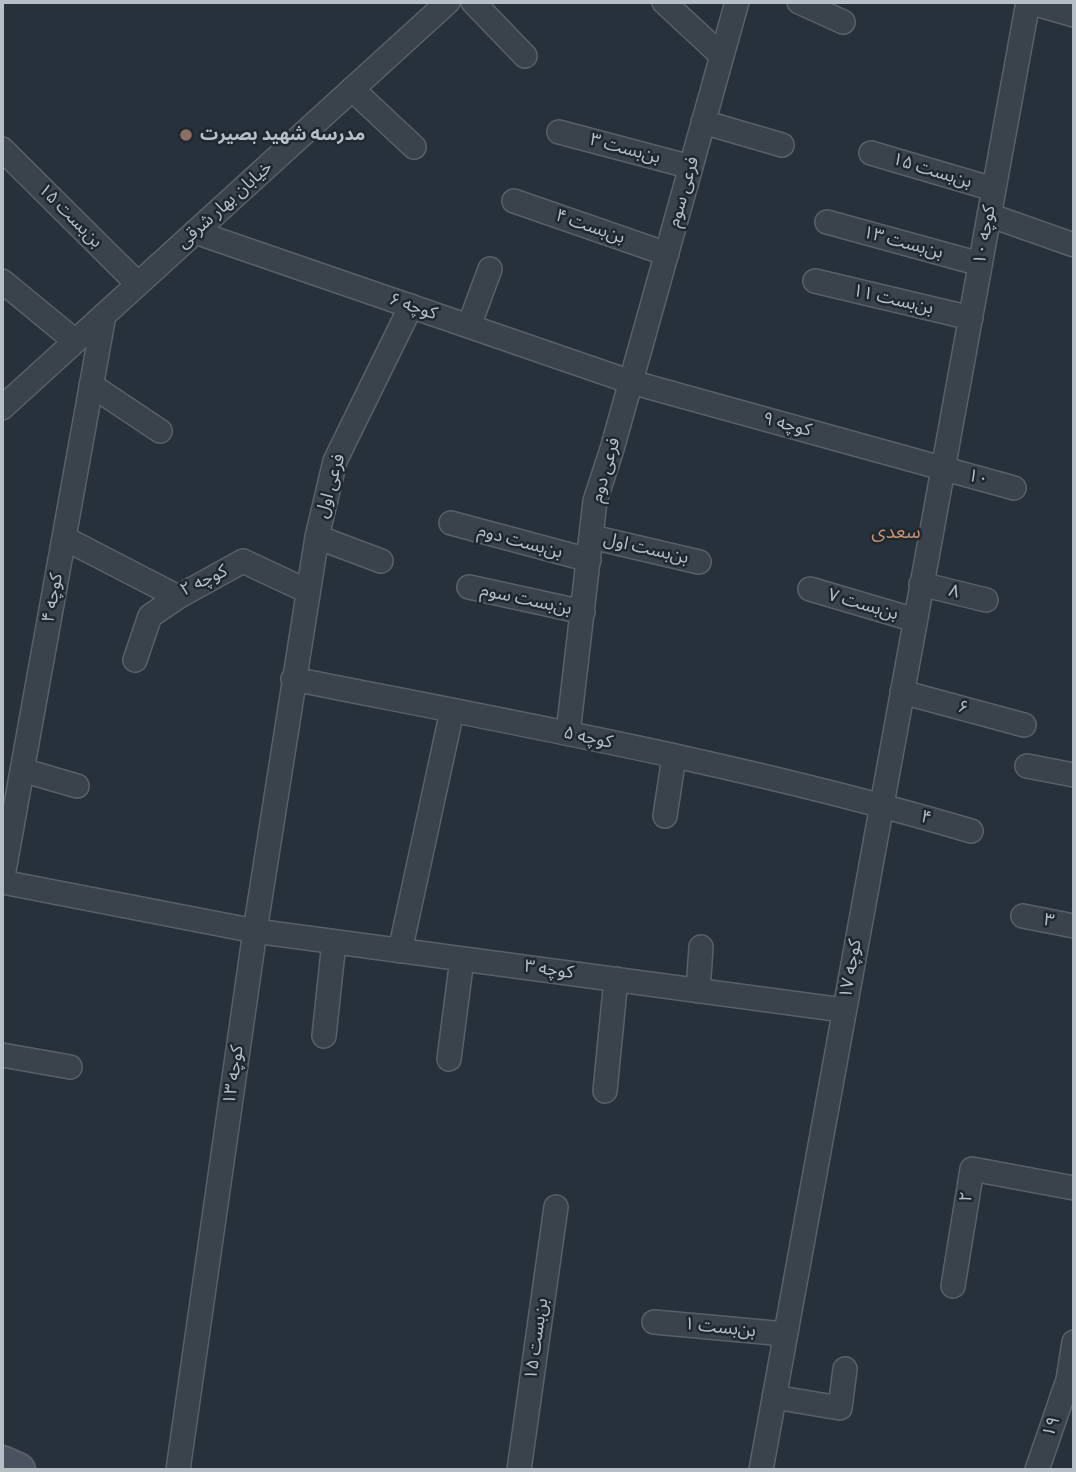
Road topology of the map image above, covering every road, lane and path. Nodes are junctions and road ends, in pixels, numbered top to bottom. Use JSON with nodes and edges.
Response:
{"nodes":[{"id":1,"x":448,"y":2,"type":"edge"},
{"id":2,"x":473,"y":2,"type":"edge"},
{"id":3,"x":664,"y":2,"type":"edge"},
{"id":4,"x":737,"y":2,"type":"edge"},
{"id":5,"x":799,"y":2,"type":"edge"},
{"id":6,"x":1028,"y":2,"type":"edge"},
{"id":7,"x":1074,"y":15,"type":"edge"},
{"id":8,"x":843,"y":22,"type":"dead end"},
{"id":9,"x":525,"y":56,"type":"dead end"},
{"id":10,"x":722,"y":56,"type":"junction"},
{"id":11,"x":352,"y":89,"type":"junction"},
{"id":12,"x":704,"y":122,"type":"junction"},
{"id":13,"x":559,"y":132,"type":"dead end"},
{"id":14,"x":782,"y":145,"type":"dead end"},
{"id":15,"x":414,"y":147,"type":"dead end"},
{"id":16,"x":2,"y":149,"type":"edge"},
{"id":17,"x":871,"y":153,"type":"dead end"},
{"id":18,"x":691,"y":167,"type":"junction"},
{"id":19,"x":993,"y":189,"type":"junction"},
{"id":20,"x":514,"y":201,"type":"dead end"},
{"id":21,"x":989,"y":215,"type":"junction"},
{"id":22,"x":827,"y":222,"type":"dead end"},
{"id":23,"x":195,"y":232,"type":"junction"},
{"id":24,"x":1074,"y":245,"type":"edge"},
{"id":25,"x":667,"y":254,"type":"junction"},
{"id":26,"x":980,"y":264,"type":"junction"},
{"id":27,"x":490,"y":269,"type":"dead end"},
{"id":28,"x":2,"y":281,"type":"edge"},
{"id":29,"x":815,"y":281,"type":"dead end"},
{"id":30,"x":138,"y":284,"type":"junction"},
{"id":31,"x":411,"y":306,"type":"junction"},
{"id":32,"x":104,"y":315,"type":"junction"},
{"id":33,"x":971,"y":318,"type":"junction"},
{"id":34,"x":469,"y":326,"type":"junction"},
{"id":35,"x":75,"y":341,"type":"junction"},
{"id":36,"x":631,"y":382,"type":"junction"},
{"id":37,"x":91,"y":385,"type":"junction"},
{"id":38,"x":2,"y":408,"type":"edge"},
{"id":39,"x":160,"y":431,"type":"dead end"},
{"id":40,"x":943,"y":468,"type":"junction"},
{"id":41,"x":1014,"y":488,"type":"dead end"},
{"id":42,"x":451,"y":523,"type":"dead end"},
{"id":43,"x":317,"y":537,"type":"junction"},
{"id":44,"x":64,"y":538,"type":"junction"},
{"id":45,"x":590,"y":548,"type":"junction"},
{"id":46,"x":381,"y":561,"type":"dead end"},
{"id":47,"x":699,"y":562,"type":"dead end"},
{"id":48,"x":921,"y":584,"type":"junction"},
{"id":49,"x":469,"y":587,"type":"dead end"},
{"id":50,"x":810,"y":589,"type":"dead end"},
{"id":51,"x":307,"y":592,"type":"junction"},
{"id":52,"x":178,"y":597,"type":"junction"},
{"id":53,"x":986,"y":600,"type":"dead end"},
{"id":54,"x":583,"y":612,"type":"junction"},
{"id":55,"x":915,"y":620,"type":"junction"},
{"id":56,"x":135,"y":660,"type":"dead end"},
{"id":57,"x":293,"y":680,"type":"junction"},
{"id":58,"x":902,"y":692,"type":"junction"},
{"id":59,"x":452,"y":711,"type":"junction"},
{"id":60,"x":1024,"y":725,"type":"dead end"},
{"id":61,"x":568,"y":733,"type":"junction"},
{"id":62,"x":674,"y":757,"type":"junction"},
{"id":63,"x":1027,"y":766,"type":"dead end"},
{"id":64,"x":22,"y":770,"type":"junction"},
{"id":65,"x":1074,"y":775,"type":"edge"},
{"id":66,"x":77,"y":786,"type":"dead end"},
{"id":67,"x":881,"y":804,"type":"junction"},
{"id":68,"x":665,"y":816,"type":"dead end"},
{"id":69,"x":971,"y":831,"type":"dead end"},
{"id":70,"x":2,"y":882,"type":"edge"},
{"id":71,"x":1023,"y":916,"type":"dead end"},
{"id":72,"x":1074,"y":926,"type":"edge"},
{"id":73,"x":254,"y":931,"type":"junction"},
{"id":74,"x":334,"y":942,"type":"junction"},
{"id":75,"x":701,"y":947,"type":"dead end"},
{"id":76,"x":400,"y":950,"type":"junction"},
{"id":77,"x":462,"y":959,"type":"junction"},
{"id":78,"x":616,"y":979,"type":"junction"},
{"id":79,"x":698,"y":991,"type":"junction"},
{"id":80,"x":843,"y":1010,"type":"junction"},
{"id":81,"x":324,"y":1036,"type":"dead end"},
{"id":82,"x":2,"y":1055,"type":"edge"},
{"id":83,"x":449,"y":1059,"type":"dead end"},
{"id":84,"x":70,"y":1067,"type":"dead end"},
{"id":85,"x":606,"y":1091,"type":"dead end"},
{"id":86,"x":1074,"y":1188,"type":"edge"},
{"id":87,"x":556,"y":1207,"type":"dead end"},
{"id":88,"x":953,"y":1286,"type":"dead end"},
{"id":89,"x":654,"y":1322,"type":"dead end"},
{"id":90,"x":785,"y":1334,"type":"junction"},
{"id":91,"x":1074,"y":1342,"type":"edge"},
{"id":92,"x":845,"y":1369,"type":"dead end"},
{"id":93,"x":774,"y":1397,"type":"junction"},
{"id":94,"x":2,"y":1463,"type":"edge"},
{"id":95,"x":18,"y":1470,"type":"edge"},
{"id":96,"x":178,"y":1470,"type":"edge"},
{"id":97,"x":519,"y":1470,"type":"edge"},
{"id":98,"x":761,"y":1470,"type":"edge"},
{"id":99,"x":1037,"y":1470,"type":"edge"}],
"edges":[{"from":1,"to":11,"type":"street","name":"خیابان بهار شرقی"},
{"from":2,"to":9,"type":"street"},
{"from":3,"to":10,"type":"street"},
{"from":4,"to":10,"type":"street","name":"فرعی سوم"},
{"from":5,"to":8,"type":"street"},
{"from":6,"to":7,"type":"street"},
{"from":6,"to":19,"type":"street","name":"کوچه ۱۰"},
{"from":10,"to":12,"type":"street","name":"فرعی سوم"},
{"from":11,"to":15,"type":"street"},
{"from":11,"to":23,"type":"street","name":"خیابان بهار شرقی"},
{"from":12,"to":14,"type":"street"},
{"from":12,"to":18,"type":"street","name":"فرعی سوم"},
{"from":13,"to":18,"type":"street","name":"بن‌بست ۳"},
{"from":16,"to":30,"type":"street","name":"بن‌بست ۱۵"},
{"from":17,"to":19,"type":"street","name":"بن‌بست ۱۵"},
{"from":18,"to":25,"type":"street","name":"فرعی سوم"},
{"from":19,"to":21,"type":"street","name":"کوچه ۱۰"},
{"from":20,"to":25,"type":"street","name":"بن‌بست ۴"},
{"from":21,"to":24,"type":"street"},
{"from":21,"to":26,"type":"street","name":"کوچه ۱۰"},
{"from":22,"to":26,"type":"street","name":"بن‌بست ۱۳"},
{"from":23,"to":30,"type":"street","name":"خیابان بهار شرقی"},
{"from":23,"to":31,"type":"street","name":"کوچه ۶"},
{"from":25,"to":36,"type":"street","name":"فرعی سوم"},
{"from":26,"to":33,"type":"street","name":"کوچه ۱۰"},
{"from":27,"to":34,"type":"street"},
{"from":28,"to":35,"type":"street"},
{"from":29,"to":33,"type":"street","name":"بن‌بست ۱۱"},
{"from":30,"to":32,"type":"street","name":"خیابان بهار شرقی"},
{"from":31,"to":34,"type":"street","name":"کوچه ۶"},
{"from":31,"to":43,"type":"street","name":"فرعی اول"},
{"from":32,"to":35,"type":"street","name":"خیابان بهار شرقی"},
{"from":32,"to":37,"type":"street","name":"کوچه ۴"},
{"from":33,"to":40,"type":"street","name":"کوچه ۱۰"},
{"from":34,"to":36,"type":"street","name":"کوچه ۶"},
{"from":35,"to":38,"type":"street","name":"خیابان بهار شرقی"},
{"from":36,"to":40,"type":"street","name":"کوچه ۹"},
{"from":36,"to":45,"type":"street","name":"فرعی دوم"},
{"from":37,"to":39,"type":"street"},
{"from":37,"to":44,"type":"street","name":"کوچه ۴"},
{"from":40,"to":41,"type":"street","name":"۱۰"},
{"from":40,"to":48,"type":"street","name":"کوچه ۱۷"},
{"from":42,"to":45,"type":"street","name":"بن‌بست دوم"},
{"from":43,"to":46,"type":"street"},
{"from":43,"to":51,"type":"street","name":"فرعی اول"},
{"from":44,"to":52,"type":"street","name":"کوچه ۲"},
{"from":44,"to":64,"type":"street","name":"کوچه ۴"},
{"from":45,"to":47,"type":"street","name":"بن‌بست اول"},
{"from":45,"to":54,"type":"street"},
{"from":48,"to":53,"type":"street","name":"۸"},
{"from":48,"to":55,"type":"street","name":"کوچه ۱۷"},
{"from":49,"to":54,"type":"street","name":"بن‌بست سوم"},
{"from":50,"to":55,"type":"street","name":"بن‌بست ۷"},
{"from":51,"to":52,"type":"street","name":"کوچه ۲"},
{"from":51,"to":57,"type":"street","name":"فرعی اول"},
{"from":52,"to":56,"type":"street"},
{"from":54,"to":61,"type":"street"},
{"from":55,"to":58,"type":"street","name":"کوچه ۱۷"},
{"from":57,"to":59,"type":"street","name":"کوچه ۵"},
{"from":57,"to":73,"type":"street","name":"کوچه ۱۳"},
{"from":58,"to":60,"type":"street","name":"۶"},
{"from":58,"to":67,"type":"street","name":"کوچه ۱۷"},
{"from":59,"to":61,"type":"street","name":"کوچه ۵"},
{"from":59,"to":76,"type":"street"},
{"from":61,"to":62,"type":"street","name":"کوچه ۵"},
{"from":62,"to":67,"type":"street","name":"کوچه ۵"},
{"from":62,"to":68,"type":"street"},
{"from":63,"to":65,"type":"street"},
{"from":64,"to":66,"type":"street"},
{"from":64,"to":70,"type":"street","name":"کوچه ۴"},
{"from":67,"to":69,"type":"street","name":"۴"},
{"from":67,"to":80,"type":"street","name":"کوچه ۱۷"},
{"from":70,"to":73,"type":"street"},
{"from":71,"to":72,"type":"street","name":"۳"},
{"from":73,"to":74,"type":"street","name":"کوچه ۳"},
{"from":73,"to":96,"type":"street","name":"کوچه ۱۳"},
{"from":74,"to":76,"type":"street","name":"کوچه ۳"},
{"from":74,"to":81,"type":"street"},
{"from":75,"to":79,"type":"street"},
{"from":76,"to":77,"type":"street","name":"کوچه ۳"},
{"from":77,"to":78,"type":"street","name":"کوچه ۳"},
{"from":77,"to":83,"type":"street"},
{"from":78,"to":79,"type":"street","name":"کوچه ۳"},
{"from":78,"to":85,"type":"street"},
{"from":79,"to":80,"type":"street","name":"کوچه ۳"},
{"from":80,"to":90,"type":"street","name":"کوچه ۱۷"},
{"from":82,"to":84,"type":"street"},
{"from":86,"to":88,"type":"street","name":"۲"},
{"from":87,"to":97,"type":"street","name":"بن‌بست ۱۵"},
{"from":89,"to":90,"type":"street","name":"بن‌بست ۱"},
{"from":90,"to":93,"type":"street","name":"کوچه ۱۷"},
{"from":91,"to":99,"type":"street","name":"۱۹"},
{"from":92,"to":93,"type":"street"},
{"from":93,"to":98,"type":"street","name":"کوچه ۱۷"},
{"from":94,"to":95,"type":"main road"}]}
